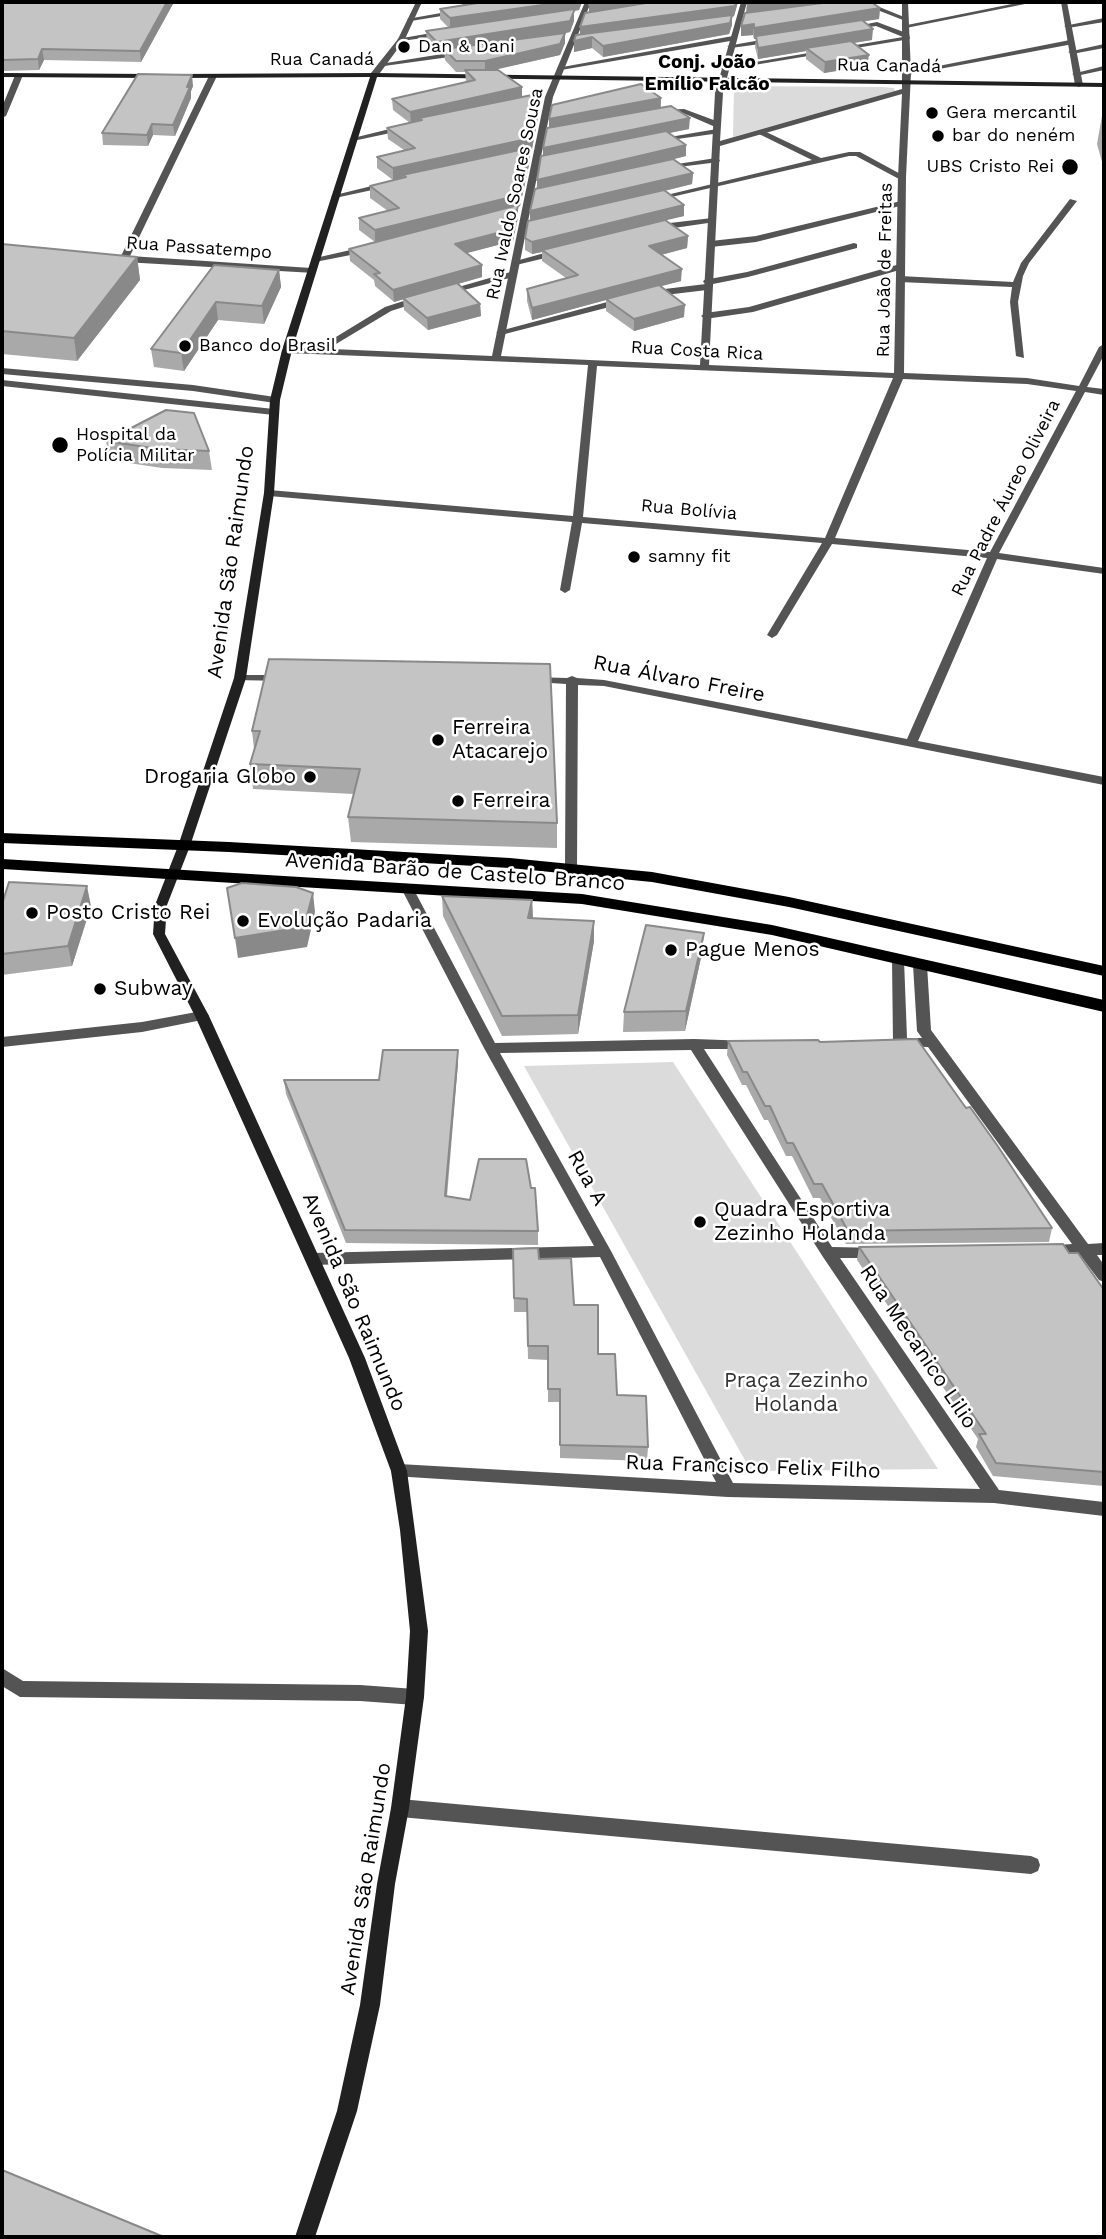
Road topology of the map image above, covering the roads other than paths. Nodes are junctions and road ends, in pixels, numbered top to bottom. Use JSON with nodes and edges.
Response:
{"nodes":[{"id":1,"x":419,"y":2,"type":"edge"},
{"id":2,"x":588,"y":2,"type":"edge"},
{"id":3,"x":744,"y":2,"type":"edge"},
{"id":4,"x":905,"y":2,"type":"edge"},
{"id":5,"x":1032,"y":2,"type":"edge"},
{"id":6,"x":1064,"y":2,"type":"edge"},
{"id":7,"x":859,"y":3,"type":"edge"},
{"id":8,"x":463,"y":12,"type":"edge"},
{"id":9,"x":570,"y":15,"type":"edge"},
{"id":10,"x":582,"y":17,"type":"junction"},
{"id":11,"x":753,"y":17,"type":"edge"},
{"id":12,"x":593,"y":18,"type":"edge"},
{"id":13,"x":739,"y":18,"type":"junction"},
{"id":14,"x":411,"y":19,"type":"junction"},
{"id":15,"x":726,"y":19,"type":"edge"},
{"id":16,"x":1104,"y":20,"type":"edge"},
{"id":17,"x":1068,"y":26,"type":"junction"},
{"id":18,"x":837,"y":30,"type":"edge"},
{"id":19,"x":906,"y":30,"type":"junction"},
{"id":20,"x":453,"y":32,"type":"edge"},
{"id":21,"x":559,"y":38,"type":"edge"},
{"id":22,"x":784,"y":38,"type":"edge"},
{"id":23,"x":572,"y":39,"type":"junction"},
{"id":24,"x":401,"y":40,"type":"junction"},
{"id":25,"x":584,"y":40,"type":"edge"},
{"id":26,"x":732,"y":42,"type":"junction"},
{"id":27,"x":1070,"y":42,"type":"junction"},
{"id":28,"x":1104,"y":46,"type":"edge"},
{"id":29,"x":465,"y":52,"type":"edge"},
{"id":30,"x":1072,"y":52,"type":"junction"},
{"id":31,"x":384,"y":64,"type":"junction"},
{"id":32,"x":561,"y":68,"type":"junction"},
{"id":33,"x":724,"y":68,"type":"junction"},
{"id":34,"x":1104,"y":68,"type":"edge"},
{"id":35,"x":1076,"y":74,"type":"junction"},
{"id":36,"x":2,"y":75,"type":"edge"},
{"id":37,"x":19,"y":75,"type":"junction"},
{"id":38,"x":374,"y":75,"type":"junction"},
{"id":39,"x":158,"y":76,"type":"edge"},
{"id":40,"x":172,"y":76,"type":"edge"},
{"id":41,"x":213,"y":76,"type":"junction"},
{"id":42,"x":556,"y":78,"type":"junction"},
{"id":43,"x":721,"y":80,"type":"junction"},
{"id":44,"x":905,"y":82,"type":"junction"},
{"id":45,"x":1079,"y":85,"type":"junction"},
{"id":46,"x":1104,"y":85,"type":"edge"},
{"id":47,"x":549,"y":97,"type":"junction"},
{"id":48,"x":538,"y":99,"type":"edge"},
{"id":49,"x":648,"y":115,"type":"edge"},
{"id":50,"x":2,"y":116,"type":"edge"},
{"id":51,"x":411,"y":126,"type":"edge"},
{"id":52,"x":716,"y":127,"type":"junction"},
{"id":53,"x":762,"y":132,"type":"junction"},
{"id":54,"x":556,"y":133,"type":"edge"},
{"id":55,"x":543,"y":135,"type":"junction"},
{"id":56,"x":353,"y":139,"type":"junction"},
{"id":57,"x":642,"y":143,"type":"edge"},
{"id":58,"x":716,"y":145,"type":"junction"},
{"id":59,"x":540,"y":152,"type":"junction"},
{"id":60,"x":527,"y":154,"type":"edge"},
{"id":61,"x":716,"y":160,"type":"junction"},
{"id":62,"x":820,"y":161,"type":"junction"},
{"id":63,"x":548,"y":162,"type":"edge"},
{"id":64,"x":537,"y":164,"type":"junction"},
{"id":65,"x":648,"y":170,"type":"edge"},
{"id":66,"x":902,"y":177,"type":"junction"},
{"id":67,"x":400,"y":182,"type":"edge"},
{"id":68,"x":712,"y":187,"type":"junction"},
{"id":69,"x":543,"y":194,"type":"edge"},
{"id":70,"x":335,"y":196,"type":"junction"},
{"id":71,"x":530,"y":197,"type":"junction"},
{"id":72,"x":650,"y":200,"type":"edge"},
{"id":73,"x":1073,"y":201,"type":"dead end"},
{"id":74,"x":901,"y":203,"type":"junction"},
{"id":75,"x":527,"y":209,"type":"junction"},
{"id":76,"x":515,"y":212,"type":"edge"},
{"id":77,"x":712,"y":220,"type":"junction"},
{"id":78,"x":536,"y":225,"type":"edge"},
{"id":79,"x":523,"y":228,"type":"junction"},
{"id":80,"x":637,"y":232,"type":"edge"},
{"id":81,"x":711,"y":244,"type":"junction"},
{"id":82,"x":383,"y":246,"type":"edge"},
{"id":83,"x":854,"y":246,"type":"dead end"},
{"id":84,"x":570,"y":249,"type":"edge"},
{"id":85,"x":110,"y":258,"type":"edge"},
{"id":86,"x":124,"y":259,"type":"junction"},
{"id":87,"x":315,"y":259,"type":"junction"},
{"id":88,"x":516,"y":262,"type":"junction"},
{"id":89,"x":900,"y":267,"type":"junction"},
{"id":90,"x":311,"y":271,"type":"junction"},
{"id":91,"x":513,"y":274,"type":"junction"},
{"id":92,"x":900,"y":279,"type":"junction"},
{"id":93,"x":707,"y":284,"type":"junction"},
{"id":94,"x":1016,"y":285,"type":"junction"},
{"id":95,"x":640,"y":296,"type":"edge"},
{"id":96,"x":628,"y":299,"type":"edge"},
{"id":97,"x":705,"y":316,"type":"junction"},
{"id":98,"x":501,"y":332,"type":"junction"},
{"id":99,"x":1104,"y":347,"type":"edge"},
{"id":100,"x":286,"y":349,"type":"junction"},
{"id":101,"x":318,"y":351,"type":"junction"},
{"id":102,"x":1021,"y":356,"type":"dead end"},
{"id":103,"x":496,"y":357,"type":"junction"},
{"id":104,"x":593,"y":362,"type":"junction"},
{"id":105,"x":704,"y":367,"type":"junction"},
{"id":106,"x":2,"y":371,"type":"edge"},
{"id":107,"x":899,"y":376,"type":"junction"},
{"id":108,"x":2,"y":383,"type":"edge"},
{"id":109,"x":1082,"y":389,"type":"junction"},
{"id":110,"x":1104,"y":392,"type":"edge"},
{"id":111,"x":275,"y":400,"type":"junction"},
{"id":112,"x":274,"y":412,"type":"junction"},
{"id":113,"x":269,"y":493,"type":"junction"},
{"id":114,"x":578,"y":518,"type":"junction"},
{"id":115,"x":829,"y":540,"type":"junction"},
{"id":116,"x":993,"y":555,"type":"junction"},
{"id":117,"x":1104,"y":571,"type":"edge"},
{"id":118,"x":565,"y":590,"type":"dead end"},
{"id":119,"x":772,"y":635,"type":"dead end"},
{"id":120,"x":240,"y":678,"type":"junction"},
{"id":121,"x":295,"y":678,"type":"edge"},
{"id":122,"x":517,"y":679,"type":"edge"},
{"id":123,"x":572,"y":679,"type":"junction"},
{"id":124,"x":911,"y":744,"type":"junction"},
{"id":125,"x":1104,"y":782,"type":"edge"},
{"id":126,"x":2,"y":838,"type":"edge"},
{"id":127,"x":184,"y":846,"type":"junction"},
{"id":128,"x":2,"y":864,"type":"edge"},
{"id":129,"x":572,"y":867,"type":"junction"},
{"id":130,"x":172,"y":875,"type":"junction"},
{"id":131,"x":407,"y":888,"type":"junction"},
{"id":132,"x":898,"y":961,"type":"junction"},
{"id":133,"x":920,"y":965,"type":"junction"},
{"id":134,"x":1104,"y":971,"type":"edge"},
{"id":135,"x":1104,"y":1006,"type":"edge"},
{"id":136,"x":202,"y":1016,"type":"junction"},
{"id":137,"x":928,"y":1037,"type":"junction"},
{"id":138,"x":2,"y":1042,"type":"edge"},
{"id":139,"x":694,"y":1044,"type":"junction"},
{"id":140,"x":762,"y":1044,"type":"edge"},
{"id":141,"x":491,"y":1048,"type":"junction"},
{"id":142,"x":1030,"y":1250,"type":"edge"},
{"id":143,"x":1084,"y":1250,"type":"junction"},
{"id":144,"x":1104,"y":1250,"type":"edge"},
{"id":145,"x":604,"y":1251,"type":"junction"},
{"id":146,"x":896,"y":1252,"type":"edge"},
{"id":147,"x":828,"y":1253,"type":"junction"},
{"id":148,"x":313,"y":1259,"type":"junction"},
{"id":149,"x":1104,"y":1276,"type":"edge"},
{"id":150,"x":399,"y":1471,"type":"junction"},
{"id":151,"x":728,"y":1490,"type":"junction"},
{"id":152,"x":994,"y":1496,"type":"junction"},
{"id":153,"x":1104,"y":1509,"type":"edge"},
{"id":154,"x":2,"y":1676,"type":"edge"},
{"id":155,"x":415,"y":1696,"type":"junction"},
{"id":156,"x":400,"y":1808,"type":"junction"},
{"id":157,"x":1031,"y":1865,"type":"dead end"},
{"id":158,"x":305,"y":2237,"type":"edge"}],
"edges":[{"from":1,"to":14,"type":"street","name":"Avenida São Raimundo"},
{"from":2,"to":10,"type":"street","name":"Rua Ivaldo Soares Sousa"},
{"from":3,"to":13,"type":"street"},
{"from":4,"to":19,"type":"street","name":"Rua João de Freitas"},
{"from":5,"to":19,"type":"street"},
{"from":6,"to":17,"type":"street"},
{"from":7,"to":19,"type":"street"},
{"from":8,"to":14,"type":"street"},
{"from":9,"to":10,"type":"street"},
{"from":10,"to":12,"type":"street"},
{"from":10,"to":23,"type":"street","name":"Rua Ivaldo Soares Sousa"},
{"from":11,"to":13,"type":"street"},
{"from":13,"to":15,"type":"street"},
{"from":13,"to":26,"type":"street"},
{"from":14,"to":24,"type":"street","name":"Avenida São Raimundo"},
{"from":16,"to":17,"type":"street"},
{"from":17,"to":27,"type":"street"},
{"from":18,"to":19,"type":"street"},
{"from":19,"to":33,"type":"street"},
{"from":19,"to":44,"type":"street","name":"Rua João de Freitas"},
{"from":20,"to":24,"type":"street"},
{"from":21,"to":23,"type":"street"},
{"from":22,"to":26,"type":"street"},
{"from":23,"to":25,"type":"street"},
{"from":23,"to":32,"type":"street","name":"Rua Ivaldo Soares Sousa"},
{"from":24,"to":31,"type":"street","name":"Avenida São Raimundo"},
{"from":26,"to":32,"type":"street"},
{"from":26,"to":33,"type":"street"},
{"from":27,"to":30,"type":"street"},
{"from":27,"to":44,"type":"street"},
{"from":28,"to":30,"type":"street"},
{"from":29,"to":31,"type":"street"},
{"from":30,"to":35,"type":"street"},
{"from":31,"to":38,"type":"street","name":"Avenida São Raimundo"},
{"from":32,"to":42,"type":"street","name":"Rua Ivaldo Soares Sousa"},
{"from":33,"to":43,"type":"street"},
{"from":34,"to":35,"type":"street"},
{"from":35,"to":45,"type":"street"},
{"from":36,"to":37,"type":"street"},
{"from":37,"to":39,"type":"street"},
{"from":37,"to":50,"type":"street"},
{"from":38,"to":41,"type":"street","name":"Rua Canadá"},
{"from":38,"to":42,"type":"street","name":"Rua Canadá"},
{"from":38,"to":56,"type":"street","name":"Avenida São Raimundo"},
{"from":40,"to":41,"type":"street","name":"Rua Canadá"},
{"from":41,"to":86,"type":"street"},
{"from":42,"to":43,"type":"street","name":"Rua Canadá"},
{"from":42,"to":47,"type":"street","name":"Rua Ivaldo Soares Sousa"},
{"from":43,"to":44,"type":"street","name":"Rua Canadá"},
{"from":43,"to":52,"type":"street"},
{"from":44,"to":45,"type":"street","name":"Rua Canadá"},
{"from":44,"to":53,"type":"street"},
{"from":44,"to":66,"type":"street","name":"Rua João de Freitas"},
{"from":45,"to":46,"type":"street","name":"Rua Canadá"},
{"from":47,"to":48,"type":"street"},
{"from":47,"to":55,"type":"street","name":"Rua Ivaldo Soares Sousa"},
{"from":49,"to":52,"type":"street"},
{"from":51,"to":56,"type":"street"},
{"from":52,"to":57,"type":"street"},
{"from":52,"to":58,"type":"street"},
{"from":53,"to":58,"type":"street"},
{"from":53,"to":62,"type":"street"},
{"from":54,"to":55,"type":"street"},
{"from":55,"to":59,"type":"street","name":"Rua Ivaldo Soares Sousa"},
{"from":56,"to":70,"type":"street","name":"Avenida São Raimundo"},
{"from":58,"to":61,"type":"street"},
{"from":59,"to":60,"type":"street"},
{"from":59,"to":64,"type":"street","name":"Rua Ivaldo Soares Sousa"},
{"from":61,"to":65,"type":"street"},
{"from":61,"to":68,"type":"street"},
{"from":62,"to":66,"type":"street"},
{"from":62,"to":68,"type":"street"},
{"from":63,"to":64,"type":"street"},
{"from":64,"to":71,"type":"street","name":"Rua Ivaldo Soares Sousa"},
{"from":66,"to":74,"type":"street","name":"Rua João de Freitas"},
{"from":67,"to":70,"type":"street"},
{"from":68,"to":72,"type":"street"},
{"from":68,"to":77,"type":"street"},
{"from":69,"to":71,"type":"street"},
{"from":70,"to":87,"type":"street","name":"Avenida São Raimundo"},
{"from":71,"to":75,"type":"street","name":"Rua Ivaldo Soares Sousa"},
{"from":73,"to":94,"type":"street"},
{"from":74,"to":81,"type":"street"},
{"from":74,"to":89,"type":"street","name":"Rua João de Freitas"},
{"from":75,"to":76,"type":"street"},
{"from":75,"to":79,"type":"street","name":"Rua Ivaldo Soares Sousa"},
{"from":77,"to":80,"type":"street"},
{"from":77,"to":81,"type":"street"},
{"from":78,"to":79,"type":"street"},
{"from":79,"to":88,"type":"street","name":"Rua Ivaldo Soares Sousa"},
{"from":81,"to":93,"type":"street"},
{"from":82,"to":87,"type":"street"},
{"from":83,"to":93,"type":"street"},
{"from":84,"to":88,"type":"street"},
{"from":85,"to":86,"type":"street","name":"Rua Passatempo"},
{"from":86,"to":90,"type":"street","name":"Rua Passatempo"},
{"from":87,"to":90,"type":"street","name":"Avenida São Raimundo"},
{"from":88,"to":91,"type":"street","name":"Rua Ivaldo Soares Sousa"},
{"from":89,"to":92,"type":"street","name":"Rua João de Freitas"},
{"from":89,"to":97,"type":"street"},
{"from":90,"to":100,"type":"street","name":"Avenida São Raimundo"},
{"from":91,"to":98,"type":"street","name":"Rua Ivaldo Soares Sousa"},
{"from":91,"to":101,"type":"street"},
{"from":92,"to":94,"type":"street"},
{"from":92,"to":107,"type":"street","name":"Rua João de Freitas"},
{"from":93,"to":95,"type":"street"},
{"from":93,"to":97,"type":"street"},
{"from":94,"to":102,"type":"street"},
{"from":96,"to":98,"type":"street"},
{"from":97,"to":105,"type":"street"},
{"from":98,"to":103,"type":"street","name":"Rua Ivaldo Soares Sousa"},
{"from":99,"to":109,"type":"street","name":"Rua Padre Áureo Oliveira"},
{"from":100,"to":101,"type":"street","name":"Rua Costa Rica"},
{"from":100,"to":111,"type":"street","name":"Avenida São Raimundo"},
{"from":101,"to":103,"type":"street","name":"Rua Costa Rica"},
{"from":103,"to":104,"type":"street","name":"Rua Costa Rica"},
{"from":104,"to":105,"type":"street","name":"Rua Costa Rica"},
{"from":104,"to":114,"type":"street"},
{"from":105,"to":107,"type":"street","name":"Rua Costa Rica"},
{"from":106,"to":111,"type":"street"},
{"from":107,"to":109,"type":"street","name":"Rua Costa Rica"},
{"from":107,"to":115,"type":"street","name":"Rua João de Freitas"},
{"from":108,"to":112,"type":"street"},
{"from":109,"to":110,"type":"street","name":"Rua Costa Rica"},
{"from":109,"to":116,"type":"street","name":"Rua Padre Áureo Oliveira"},
{"from":111,"to":112,"type":"street","name":"Avenida São Raimundo"},
{"from":112,"to":113,"type":"street","name":"Avenida São Raimundo"},
{"from":113,"to":114,"type":"street","name":"Rua Bolívia"},
{"from":113,"to":120,"type":"street","name":"Avenida São Raimundo"},
{"from":114,"to":115,"type":"street","name":"Rua Bolívia"},
{"from":114,"to":118,"type":"street"},
{"from":115,"to":116,"type":"street","name":"Rua Bolívia"},
{"from":115,"to":119,"type":"street","name":"Rua João de Freitas"},
{"from":116,"to":117,"type":"street","name":"Rua Bolívia"},
{"from":116,"to":124,"type":"street","name":"Rua Padre Áureo Oliveira"},
{"from":120,"to":121,"type":"street"},
{"from":120,"to":127,"type":"street","name":"Avenida São Raimundo"},
{"from":122,"to":123,"type":"street","name":"Rua Álvaro Freire"},
{"from":123,"to":124,"type":"street","name":"Rua Álvaro Freire"},
{"from":123,"to":129,"type":"street"},
{"from":124,"to":125,"type":"street","name":"Rua Álvaro Freire"},
{"from":126,"to":127,"type":"main road","name":"Avenida Barão de Castelo Branco"},
{"from":127,"to":129,"type":"main road","name":"Avenida Barão de Castelo Branco"},
{"from":127,"to":130,"type":"street","name":"Avenida São Raimundo"},
{"from":128,"to":130,"type":"main road","name":"Avenida Barão de Castelo Branco"},
{"from":129,"to":134,"type":"main road","name":"Avenida Barão de Castelo Branco"},
{"from":130,"to":131,"type":"main road","name":"Avenida Barão de Castelo Branco"},
{"from":130,"to":136,"type":"street","name":"Avenida São Raimundo"},
{"from":131,"to":132,"type":"main road","name":"Avenida Barão de Castelo Branco"},
{"from":131,"to":141,"type":"street","name":"Rua A"},
{"from":132,"to":133,"type":"main road","name":"Avenida Barão de Castelo Branco"},
{"from":132,"to":137,"type":"street"},
{"from":133,"to":135,"type":"main road","name":"Avenida Barão de Castelo Branco"},
{"from":133,"to":137,"type":"street"},
{"from":136,"to":138,"type":"street"},
{"from":136,"to":148,"type":"street","name":"Avenida São Raimundo"},
{"from":137,"to":143,"type":"street"},
{"from":139,"to":140,"type":"street"},
{"from":139,"to":141,"type":"street"},
{"from":139,"to":147,"type":"street","name":"Rua Mecanico Lilio"},
{"from":141,"to":145,"type":"street","name":"Rua A"},
{"from":142,"to":143,"type":"street"},
{"from":143,"to":144,"type":"street"},
{"from":143,"to":149,"type":"street"},
{"from":145,"to":148,"type":"street"},
{"from":145,"to":151,"type":"street","name":"Rua A"},
{"from":146,"to":147,"type":"street"},
{"from":147,"to":152,"type":"street","name":"Rua Mecanico Lilio"},
{"from":148,"to":150,"type":"street","name":"Avenida São Raimundo"},
{"from":150,"to":151,"type":"street","name":"Rua Francisco Felix Filho"},
{"from":150,"to":155,"type":"street","name":"Avenida São Raimundo"},
{"from":151,"to":152,"type":"street","name":"Rua Francisco Felix Filho"},
{"from":152,"to":153,"type":"street","name":"Rua Francisco Felix Filho"},
{"from":154,"to":155,"type":"street"},
{"from":155,"to":156,"type":"street","name":"Avenida São Raimundo"},
{"from":156,"to":157,"type":"street"},
{"from":156,"to":158,"type":"street","name":"Avenida São Raimundo"}]}
